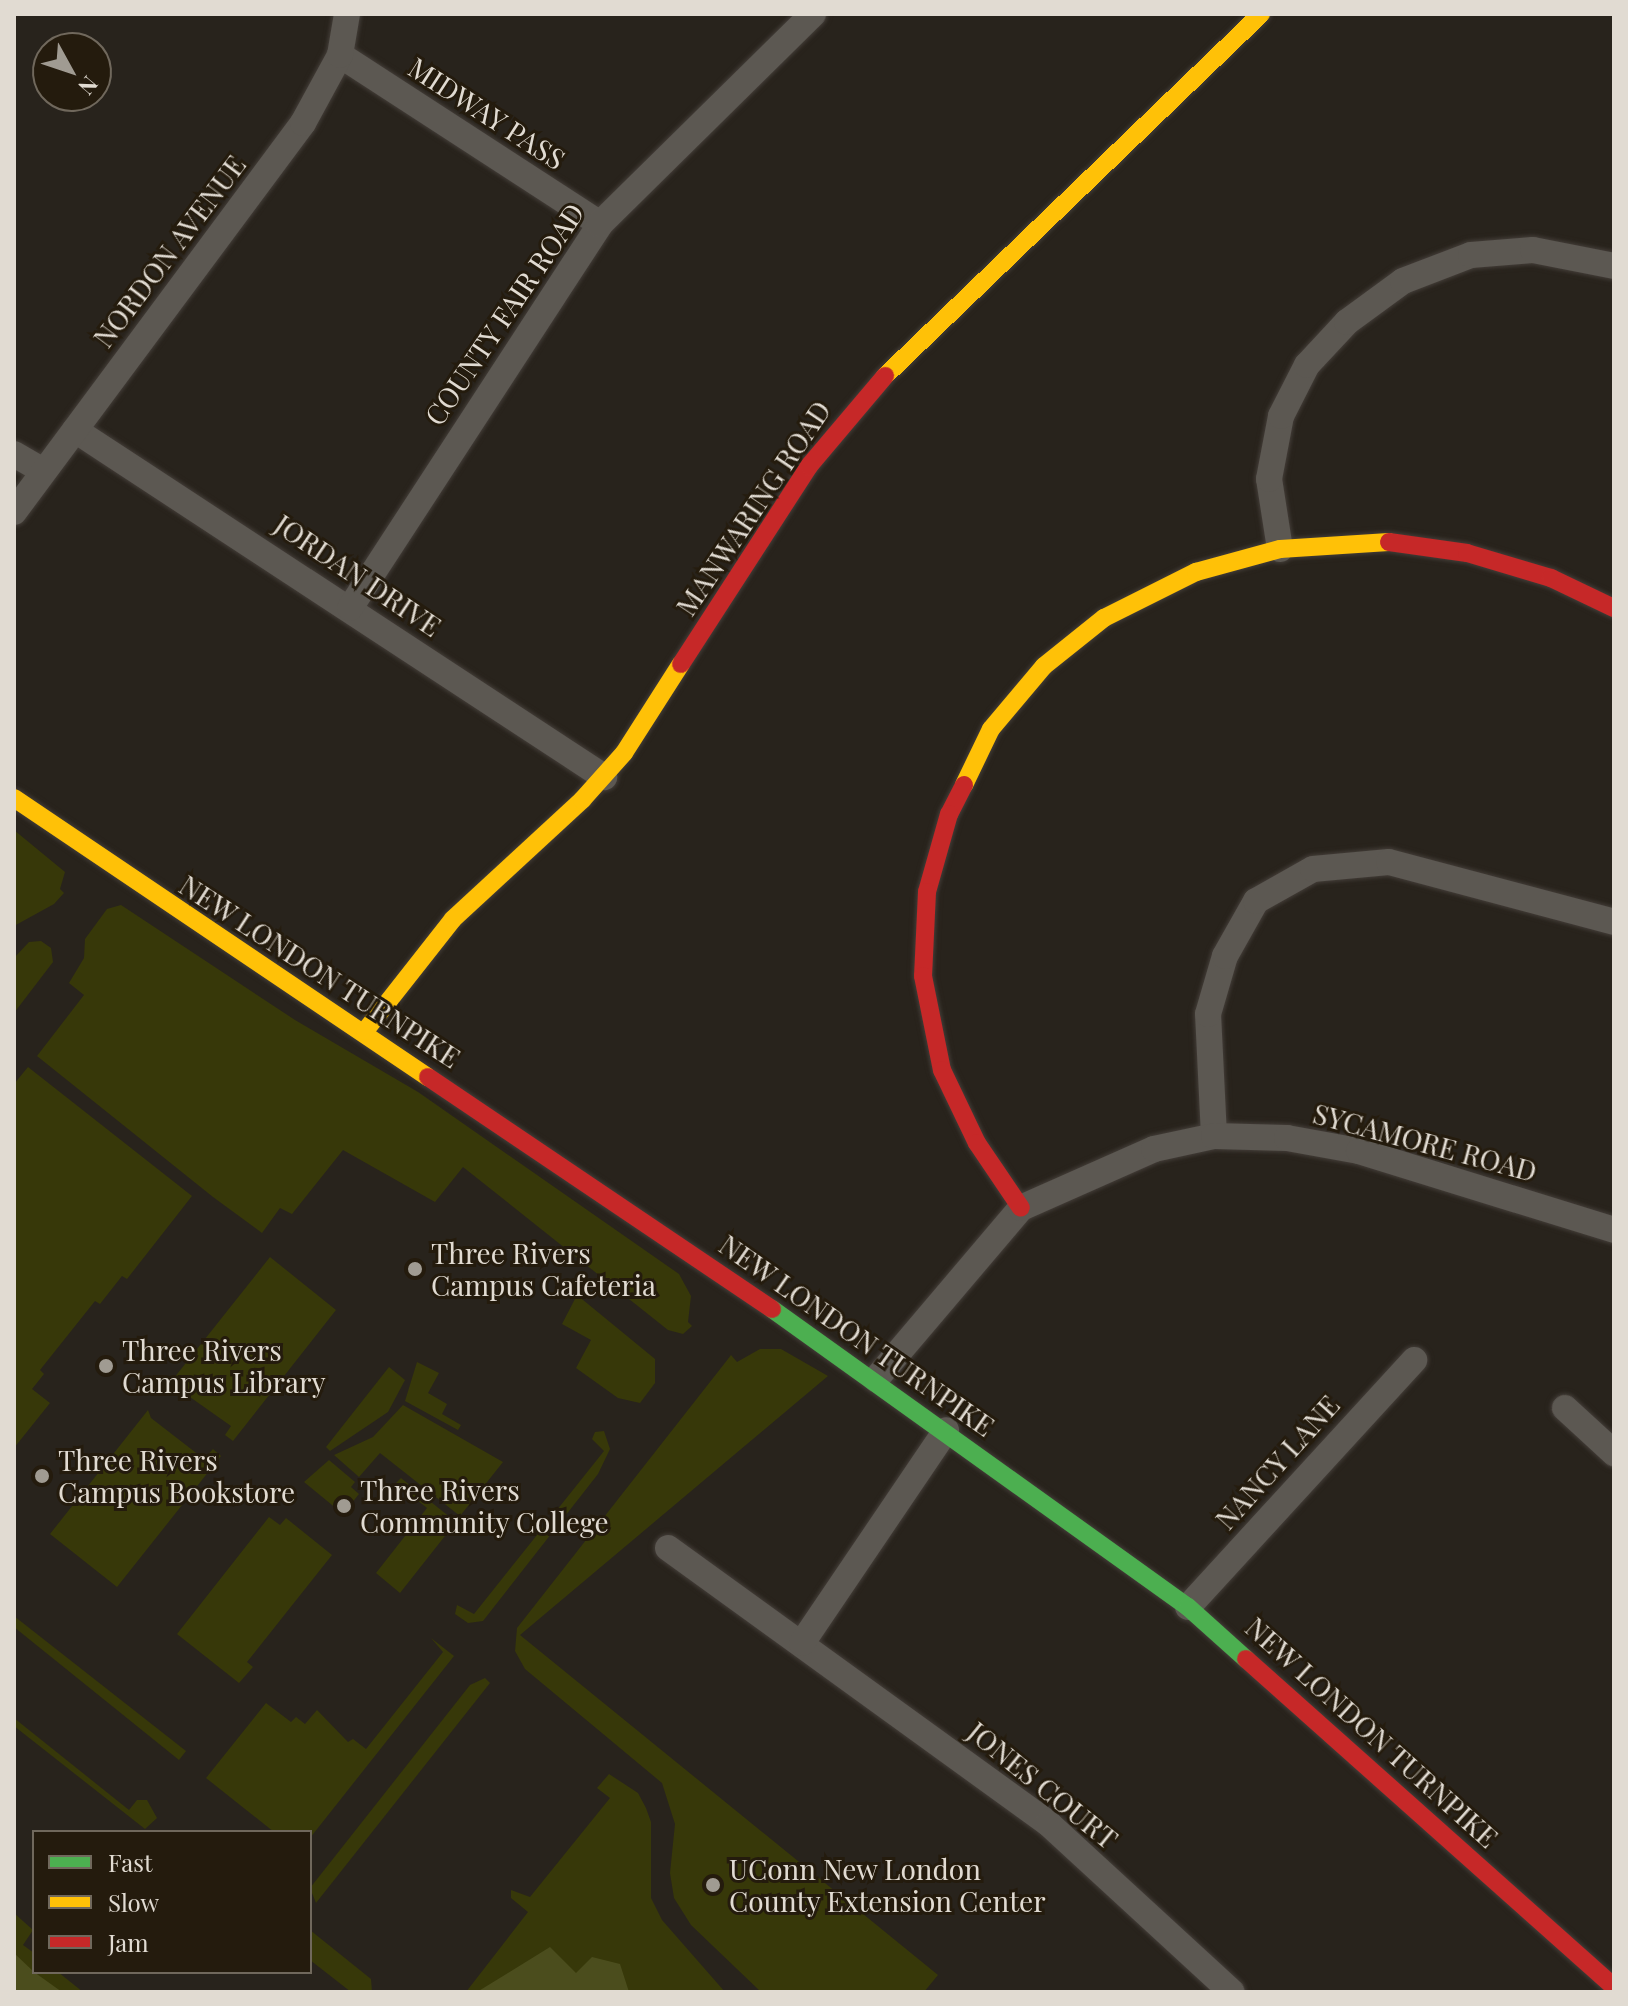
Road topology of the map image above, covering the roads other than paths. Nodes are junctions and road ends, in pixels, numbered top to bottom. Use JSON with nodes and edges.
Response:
{"nodes":[{"id":1,"x":347,"y":14,"type":"edge"},
{"id":2,"x":813,"y":14,"type":"edge"},
{"id":3,"x":1261,"y":14,"type":"edge"},
{"id":4,"x":340,"y":55,"type":"junction"},
{"id":5,"x":600,"y":224,"type":"junction"},
{"id":6,"x":1614,"y":266,"type":"edge"},
{"id":7,"x":75,"y":430,"type":"junction"},
{"id":8,"x":14,"y":454,"type":"edge"},
{"id":9,"x":44,"y":471,"type":"junction"},
{"id":10,"x":14,"y":512,"type":"edge"},
{"id":11,"x":1280,"y":549,"type":"junction"},
{"id":12,"x":350,"y":608,"type":"junction"},
{"id":13,"x":1614,"y":608,"type":"edge"},
{"id":14,"x":604,"y":777,"type":"junction"},
{"id":15,"x":14,"y":798,"type":"edge"},
{"id":16,"x":1614,"y":922,"type":"edge"},
{"id":17,"x":365,"y":1031,"type":"junction"},
{"id":18,"x":1214,"y":1136,"type":"junction"},
{"id":19,"x":1021,"y":1208,"type":"junction"},
{"id":20,"x":1614,"y":1230,"type":"edge"},
{"id":21,"x":1414,"y":1360,"type":"dead end"},
{"id":22,"x":876,"y":1379,"type":"junction"},
{"id":23,"x":1565,"y":1408,"type":"dead end"},
{"id":24,"x":946,"y":1430,"type":"junction"},
{"id":25,"x":1614,"y":1453,"type":"edge"},
{"id":26,"x":668,"y":1548,"type":"dead end"},
{"id":27,"x":1188,"y":1607,"type":"junction"},
{"id":28,"x":802,"y":1643,"type":"junction"},
{"id":29,"x":1614,"y":1987,"type":"edge"},
{"id":30,"x":1232,"y":1992,"type":"edge"}],
"edges":[{"from":1,"to":4,"type":"street","name":"NORDON AVENUE"},
{"from":2,"to":5,"type":"street","name":"COUNTY FAIR ROAD"},
{"from":3,"to":14,"type":"street","name":"MANWARING ROAD"},
{"from":4,"to":5,"type":"street","name":"MIDWAY PASS"},
{"from":4,"to":7,"type":"street","name":"NORDON AVENUE"},
{"from":5,"to":12,"type":"street","name":"COUNTY FAIR ROAD"},
{"from":6,"to":11,"type":"street"},
{"from":7,"to":9,"type":"street","name":"NORDON AVENUE"},
{"from":7,"to":12,"type":"street","name":"JORDAN DRIVE"},
{"from":8,"to":9,"type":"street"},
{"from":9,"to":10,"type":"street","name":"NORDON AVENUE"},
{"from":11,"to":13,"type":"street"},
{"from":11,"to":19,"type":"street"},
{"from":12,"to":14,"type":"street","name":"JORDAN DRIVE"},
{"from":14,"to":17,"type":"street","name":"MANWARING ROAD"},
{"from":15,"to":17,"type":"street","name":"NEW LONDON TURNPIKE"},
{"from":16,"to":18,"type":"street"},
{"from":17,"to":22,"type":"street","name":"NEW LONDON TURNPIKE"},
{"from":18,"to":19,"type":"street","name":"SYCAMORE ROAD"},
{"from":18,"to":20,"type":"street","name":"SYCAMORE ROAD"},
{"from":19,"to":22,"type":"street","name":"SYCAMORE ROAD"},
{"from":21,"to":27,"type":"street","name":"NANCY LANE"},
{"from":22,"to":24,"type":"street","name":"NEW LONDON TURNPIKE"},
{"from":23,"to":25,"type":"street"},
{"from":24,"to":27,"type":"street","name":"NEW LONDON TURNPIKE"},
{"from":24,"to":28,"type":"street"},
{"from":26,"to":28,"type":"street","name":"JONES COURT"},
{"from":27,"to":29,"type":"street","name":"NEW LONDON TURNPIKE"},
{"from":28,"to":30,"type":"street","name":"JONES COURT"}]}
